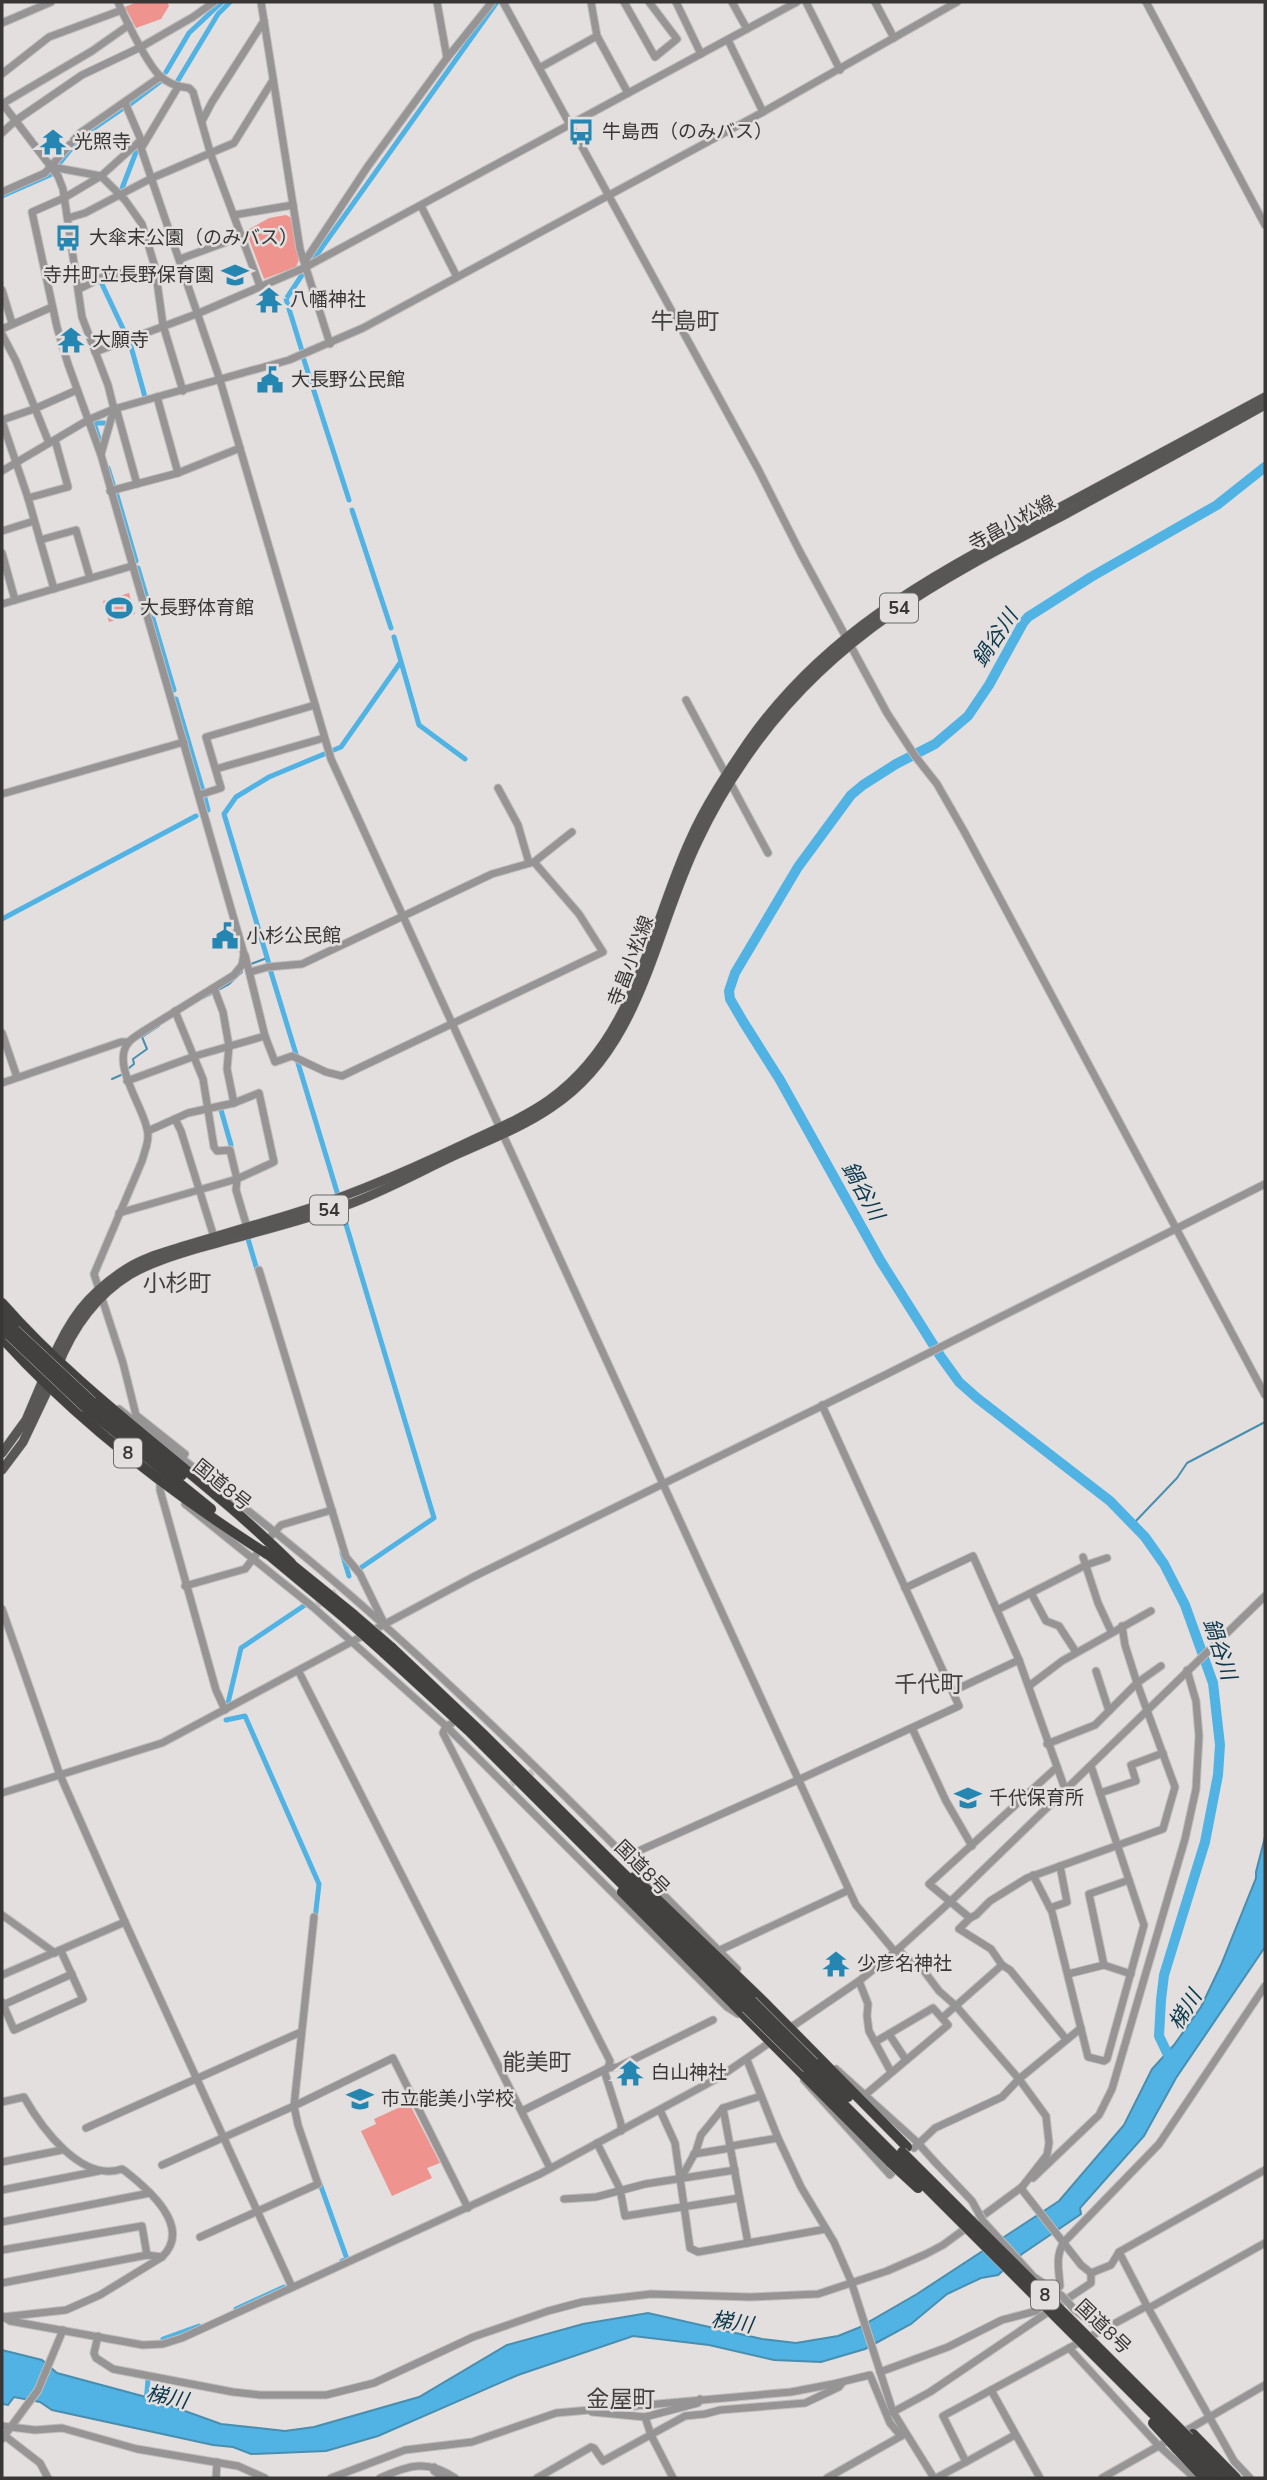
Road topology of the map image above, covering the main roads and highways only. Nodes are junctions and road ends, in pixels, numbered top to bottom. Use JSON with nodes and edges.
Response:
{"nodes":[{"id":1,"x":1265,"y":397,"type":"edge"},
{"id":2,"x":1265,"y":405,"type":"edge"},
{"id":3,"x":848,"y":639,"type":"junction"},
{"id":4,"x":500,"y":1131,"type":"junction"},
{"id":5,"x":99,"y":1293,"type":"junction"},
{"id":6,"x":2,"y":1303,"type":"edge"},
{"id":7,"x":2,"y":1316,"type":"edge"},
{"id":8,"x":2,"y":1326,"type":"edge"},
{"id":9,"x":11,"y":1331,"type":"edge"},
{"id":10,"x":56,"y":1359,"type":"junction"},
{"id":11,"x":46,"y":1385,"type":"junction"},
{"id":12,"x":87,"y":1409,"type":"junction"},
{"id":13,"x":2,"y":1453,"type":"edge"},
{"id":14,"x":2,"y":1470,"type":"edge"},
{"id":15,"x":291,"y":1563,"type":"junction"},
{"id":16,"x":350,"y":1617,"type":"junction"},
{"id":17,"x":387,"y":1650,"type":"junction"},
{"id":18,"x":599,"y":1855,"type":"junction"},
{"id":19,"x":615,"y":1867,"type":"junction"},
{"id":20,"x":752,"y":2002,"type":"junction"},
{"id":21,"x":806,"y":2067,"type":"junction"},
{"id":22,"x":903,"y":2154,"type":"junction"},
{"id":23,"x":983,"y":2239,"type":"junction"},
{"id":24,"x":1118,"y":2373,"type":"junction"},
{"id":25,"x":1185,"y":2441,"type":"junction"},
{"id":26,"x":1204,"y":2478,"type":"edge"},
{"id":27,"x":1214,"y":2478,"type":"edge"},
{"id":28,"x":1227,"y":2478,"type":"edge"},
{"id":29,"x":1236,"y":2478,"type":"edge"}],
"edges":[{"from":1,"to":3,"type":"main road","name":"寺畠小松線","number":"54"},
{"from":2,"to":3,"type":"main road","name":"寺畠小松線","number":"54"},
{"from":3,"to":4,"type":"main road","name":"寺畠小松線","number":"54"},
{"from":4,"to":5,"type":"main road","name":"寺畠小松線","number":"54"},
{"from":4,"to":5,"type":"main road","name":"寺畠小松線","number":"54"},
{"from":5,"to":10,"type":"main road","name":"寺畠小松線","number":"54"},
{"from":6,"to":9,"type":"highway","number":"8"},
{"from":7,"to":9,"type":"highway","name":"国道8号","number":"8"},
{"from":8,"to":9,"type":"highway","name":"国道8号","number":"8"},
{"from":9,"to":10,"type":"highway","number":"8"},
{"from":9,"to":11,"type":"highway","number":"8"},
{"from":9,"to":12,"type":"highway","name":"国道8号","number":"8","bridge":true},
{"from":10,"to":11,"type":"main road","name":"寺畠小松線","number":"54"},
{"from":10,"to":15,"type":"highway"},
{"from":11,"to":12,"type":"highway","number":"8"},
{"from":11,"to":13,"type":"main road","name":"寺畠小松線","number":"54"},
{"from":11,"to":14,"type":"main road","name":"寺畠小松線","number":"54"},
{"from":12,"to":15,"type":"highway","name":"国道8号","number":"8"},
{"from":12,"to":16,"type":"highway","name":"国道8号","number":"8"},
{"from":15,"to":16,"type":"highway","name":"国道8号","number":"8"},
{"from":16,"to":17,"type":"highway","name":"国道8号","number":"8","bridge":true},
{"from":17,"to":18,"type":"highway","name":"国道8号","number":"8"},
{"from":17,"to":18,"type":"highway","name":"国道8号","number":"8"},
{"from":18,"to":19,"type":"highway","name":"国道8号","number":"8"},
{"from":19,"to":20,"type":"highway","name":"国道8号","number":"8"},
{"from":19,"to":21,"type":"highway"},
{"from":20,"to":21,"type":"highway","name":"国道8号","number":"8","bridge":true},
{"from":20,"to":22,"type":"highway"},
{"from":21,"to":22,"type":"highway","name":"国道8号","number":"8"},
{"from":21,"to":22,"type":"highway"},
{"from":22,"to":23,"type":"highway","name":"国道8号","number":"8","bridge":true},
{"from":22,"to":23,"type":"highway","bridge":true},
{"from":23,"to":24,"type":"highway","name":"国道8号","number":"8","bridge":true},
{"from":24,"to":25,"type":"highway","name":"国道8号","number":"8","bridge":true},
{"from":24,"to":25,"type":"highway","bridge":true},
{"from":25,"to":26,"type":"highway"},
{"from":25,"to":27,"type":"highway","name":"国道8号","number":"8"},
{"from":25,"to":28,"type":"highway","name":"国道8号","number":"8"},
{"from":25,"to":29,"type":"highway"}]}
